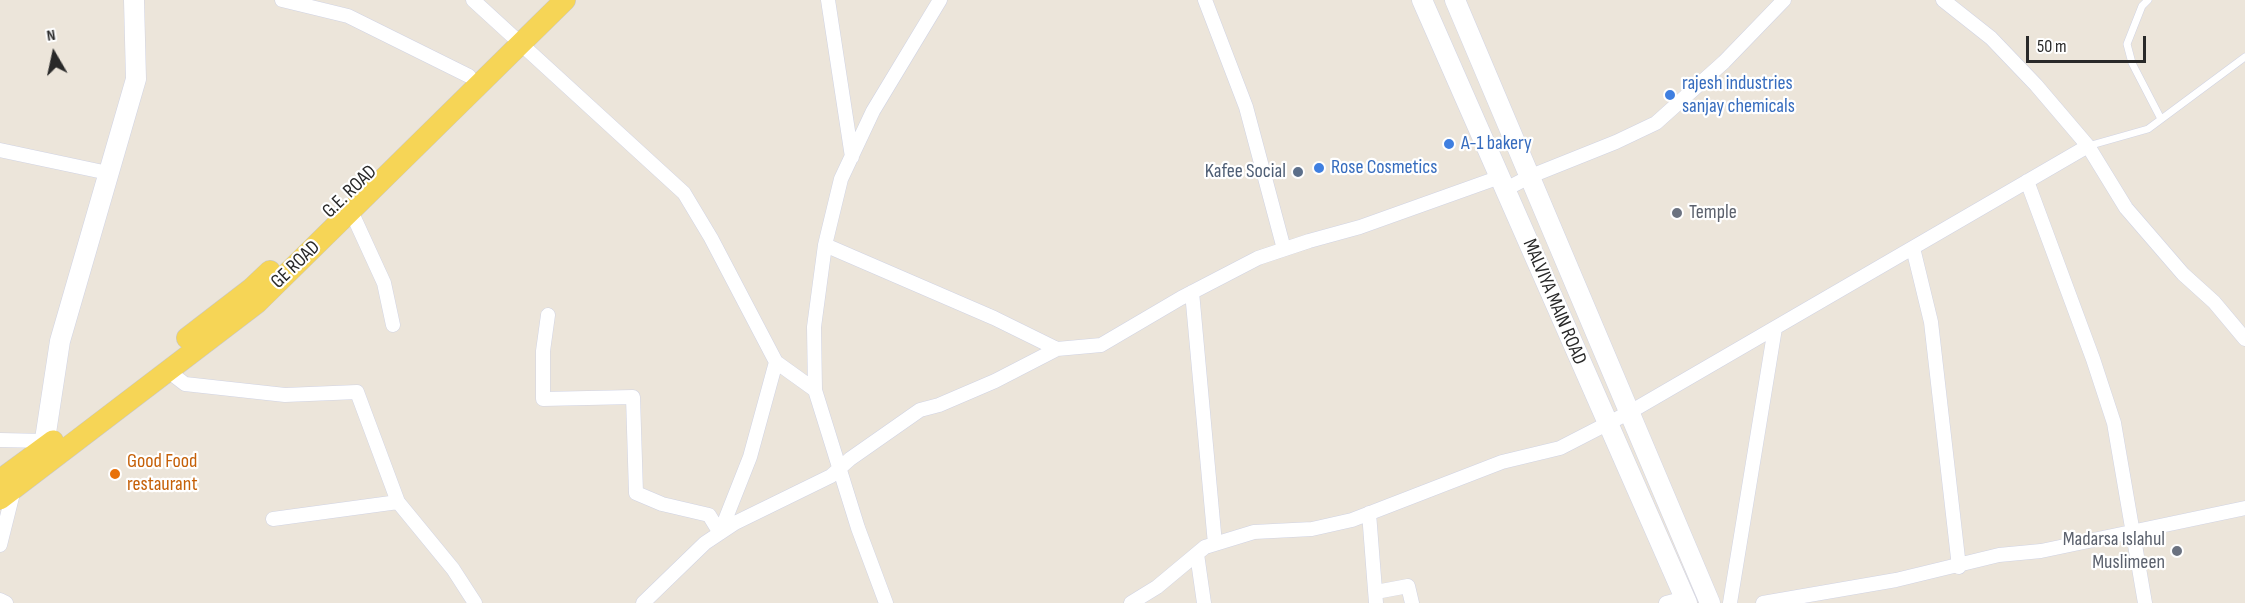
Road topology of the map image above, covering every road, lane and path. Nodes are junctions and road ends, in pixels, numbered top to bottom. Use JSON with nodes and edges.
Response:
{"nodes":[{"id":1,"x":134,"y":0,"type":"edge"},
{"id":2,"x":282,"y":0,"type":"edge"},
{"id":3,"x":473,"y":0,"type":"edge"},
{"id":4,"x":545,"y":0,"type":"edge"},
{"id":5,"x":565,"y":0,"type":"edge"},
{"id":6,"x":828,"y":0,"type":"edge"},
{"id":7,"x":940,"y":0,"type":"edge"},
{"id":8,"x":1205,"y":0,"type":"edge"},
{"id":9,"x":1422,"y":0,"type":"edge"},
{"id":10,"x":1455,"y":0,"type":"edge"},
{"id":11,"x":1784,"y":0,"type":"edge"},
{"id":12,"x":1943,"y":0,"type":"edge"},
{"id":13,"x":2148,"y":0,"type":"edge"},
{"id":14,"x":516,"y":40,"type":"junction"},
{"id":15,"x":2245,"y":57,"type":"edge"},
{"id":16,"x":469,"y":76,"type":"junction"},
{"id":17,"x":2161,"y":119,"type":"junction"},
{"id":18,"x":2088,"y":146,"type":"junction"},
{"id":19,"x":0,"y":150,"type":"edge"},
{"id":20,"x":852,"y":157,"type":"junction"},
{"id":21,"x":108,"y":173,"type":"junction"},
{"id":22,"x":1531,"y":176,"type":"junction"},
{"id":23,"x":2027,"y":182,"type":"junction"},
{"id":24,"x":1503,"y":183,"type":"junction"},
{"id":25,"x":351,"y":212,"type":"junction"},
{"id":26,"x":825,"y":245,"type":"junction"},
{"id":27,"x":1912,"y":248,"type":"junction"},
{"id":28,"x":1284,"y":249,"type":"junction"},
{"id":29,"x":1192,"y":292,"type":"junction"},
{"id":30,"x":548,"y":315,"type":"dead end"},
{"id":31,"x":393,"y":325,"type":"dead end"},
{"id":32,"x":1775,"y":328,"type":"junction"},
{"id":33,"x":2245,"y":339,"type":"edge"},
{"id":34,"x":1057,"y":349,"type":"junction"},
{"id":35,"x":776,"y":362,"type":"junction"},
{"id":36,"x":168,"y":371,"type":"junction"},
{"id":37,"x":815,"y":390,"type":"junction"},
{"id":38,"x":1630,"y":412,"type":"junction"},
{"id":39,"x":1606,"y":423,"type":"junction"},
{"id":40,"x":0,"y":440,"type":"edge"},
{"id":41,"x":43,"y":452,"type":"junction"},
{"id":42,"x":840,"y":467,"type":"junction"},
{"id":43,"x":6,"y":485,"type":"edge"},
{"id":44,"x":398,"y":502,"type":"junction"},
{"id":45,"x":2245,"y":508,"type":"edge"},
{"id":46,"x":1370,"y":513,"type":"junction"},
{"id":47,"x":273,"y":519,"type":"dead end"},
{"id":48,"x":720,"y":533,"type":"junction"},
{"id":49,"x":2133,"y":533,"type":"junction"},
{"id":50,"x":0,"y":544,"type":"edge"},
{"id":51,"x":1215,"y":544,"type":"junction"},
{"id":52,"x":1197,"y":554,"type":"junction"},
{"id":53,"x":1959,"y":567,"type":"junction"},
{"id":54,"x":1376,"y":597,"type":"edge"},
{"id":55,"x":0,"y":600,"type":"edge"},
{"id":56,"x":1679,"y":601,"type":"edge"},
{"id":57,"x":6,"y":603,"type":"edge"},
{"id":58,"x":475,"y":603,"type":"edge"},
{"id":59,"x":643,"y":603,"type":"edge"},
{"id":60,"x":886,"y":603,"type":"edge"},
{"id":61,"x":1131,"y":603,"type":"edge"},
{"id":62,"x":1204,"y":603,"type":"edge"},
{"id":63,"x":1412,"y":603,"type":"edge"},
{"id":64,"x":1710,"y":603,"type":"edge"},
{"id":65,"x":1730,"y":603,"type":"edge"},
{"id":66,"x":1763,"y":603,"type":"edge"},
{"id":67,"x":2145,"y":603,"type":"edge"}],
"edges":[{"from":1,"to":21,"type":"street"},
{"from":2,"to":16,"type":"street"},
{"from":3,"to":14,"type":"street"},
{"from":4,"to":14,"type":"main road","name":"G.E. ROAD"},
{"from":5,"to":14,"type":"main road","name":"GE ROAD"},
{"from":6,"to":20,"type":"street"},
{"from":7,"to":20,"type":"street"},
{"from":8,"to":28,"type":"street"},
{"from":9,"to":24,"type":"street","name":"MALVIYA MAIN ROAD"},
{"from":10,"to":22,"type":"street","name":"MALVIYA MAIN ROAD"},
{"from":11,"to":22,"type":"street"},
{"from":12,"to":18,"type":"street"},
{"from":13,"to":17,"type":"lane"},
{"from":14,"to":16,"type":"main road","name":"G.E. ROAD"},
{"from":14,"to":25,"type":"main road","name":"GE ROAD"},
{"from":14,"to":35,"type":"street"},
{"from":15,"to":17,"type":"lane"},
{"from":16,"to":41,"type":"main road","name":"G.E. ROAD"},
{"from":17,"to":18,"type":"lane"},
{"from":18,"to":23,"type":"street"},
{"from":18,"to":33,"type":"street"},
{"from":19,"to":21,"type":"street"},
{"from":20,"to":26,"type":"street"},
{"from":21,"to":41,"type":"street"},
{"from":22,"to":24,"type":"street"},
{"from":22,"to":38,"type":"street","name":"MALVIYA MAIN ROAD"},
{"from":23,"to":27,"type":"street"},
{"from":23,"to":49,"type":"street"},
{"from":24,"to":28,"type":"street"},
{"from":24,"to":39,"type":"street","name":"MALVIYA MAIN ROAD"},
{"from":25,"to":31,"type":"street"},
{"from":25,"to":36,"type":"main road","name":"GE ROAD"},
{"from":26,"to":34,"type":"street"},
{"from":26,"to":37,"type":"street"},
{"from":27,"to":32,"type":"street"},
{"from":27,"to":53,"type":"street"},
{"from":28,"to":29,"type":"street"},
{"from":29,"to":34,"type":"street"},
{"from":29,"to":51,"type":"street"},
{"from":30,"to":48,"type":"street"},
{"from":32,"to":38,"type":"street"},
{"from":32,"to":65,"type":"street"},
{"from":34,"to":42,"type":"street"},
{"from":35,"to":37,"type":"street"},
{"from":35,"to":48,"type":"street"},
{"from":36,"to":41,"type":"main road","name":"GE ROAD"},
{"from":36,"to":44,"type":"street"},
{"from":37,"to":42,"type":"street"},
{"from":38,"to":39,"type":"street"},
{"from":38,"to":64,"type":"street","name":"MALVIYA MAIN ROAD"},
{"from":39,"to":46,"type":"street"},
{"from":39,"to":56,"type":"street","name":"MALVIYA MAIN ROAD"},
{"from":40,"to":41,"type":"street"},
{"from":41,"to":43,"type":"main road","name":"GE ROAD"},
{"from":42,"to":48,"type":"street"},
{"from":42,"to":60,"type":"street"},
{"from":43,"to":50,"type":"street"},
{"from":44,"to":47,"type":"street"},
{"from":44,"to":58,"type":"street"},
{"from":45,"to":49,"type":"street"},
{"from":46,"to":51,"type":"street"},
{"from":46,"to":54,"type":"street"},
{"from":48,"to":59,"type":"street"},
{"from":49,"to":53,"type":"street"},
{"from":49,"to":67,"type":"street"},
{"from":51,"to":52,"type":"street"},
{"from":52,"to":61,"type":"street"},
{"from":52,"to":62,"type":"street"},
{"from":53,"to":66,"type":"street"},
{"from":54,"to":63,"type":"street"},
{"from":55,"to":57,"type":"street"}]}
